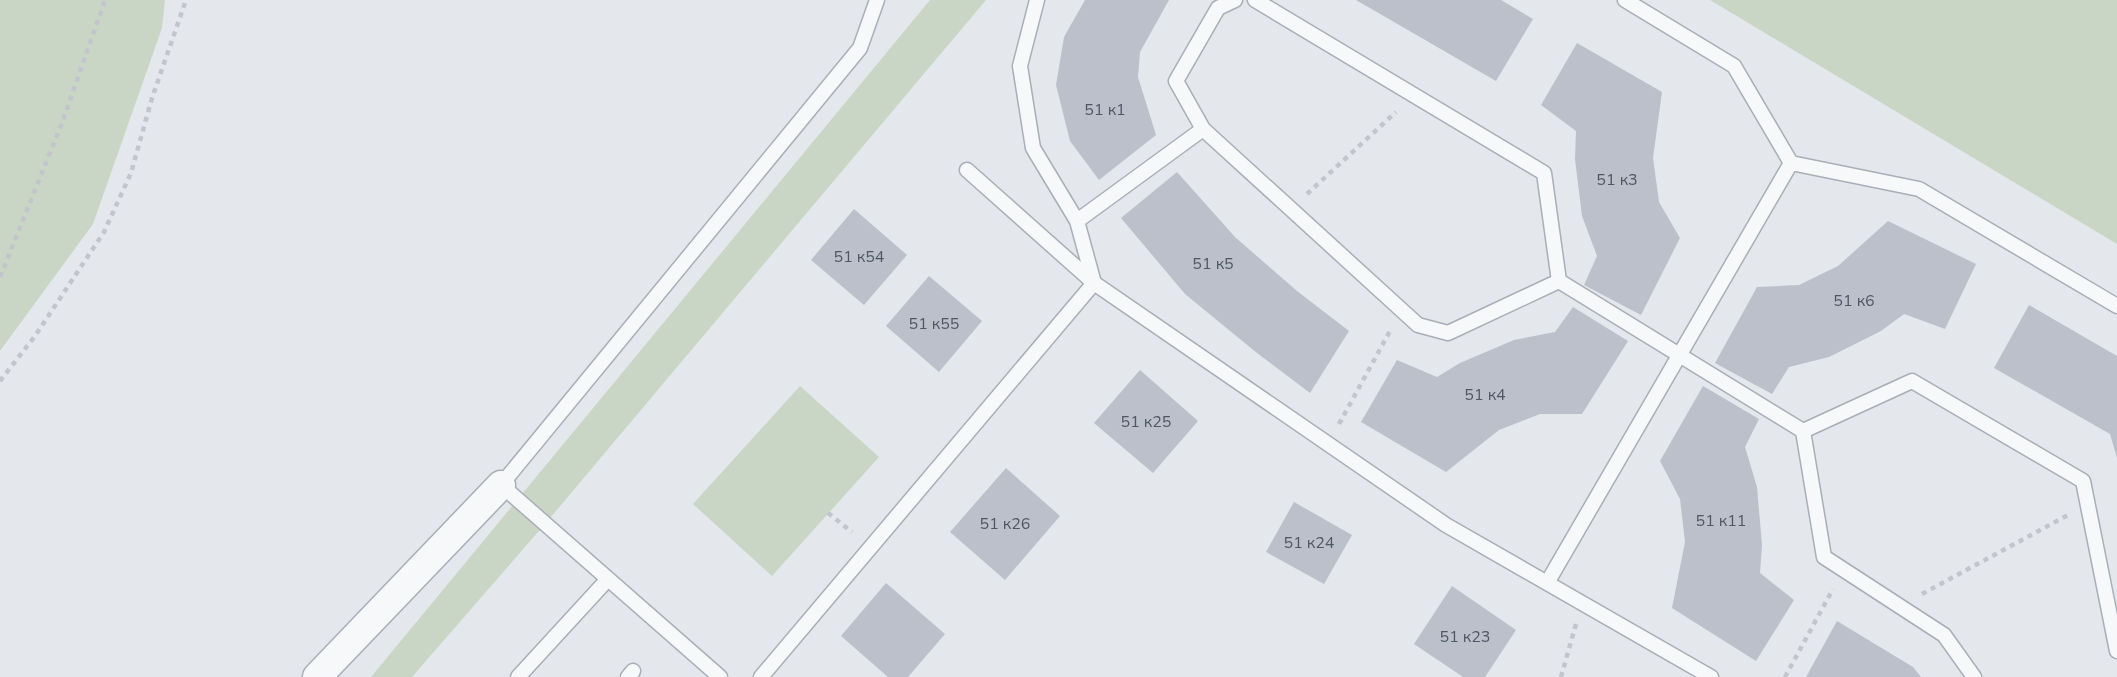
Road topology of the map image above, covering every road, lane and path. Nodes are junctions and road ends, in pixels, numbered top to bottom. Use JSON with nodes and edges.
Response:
{"nodes":[{"id":1,"x":105,"y":0,"type":"edge"},
{"id":2,"x":186,"y":0,"type":"edge"},
{"id":3,"x":877,"y":0,"type":"edge"},
{"id":4,"x":1037,"y":0,"type":"edge"},
{"id":5,"x":1235,"y":0,"type":"edge"},
{"id":6,"x":1255,"y":0,"type":"edge"},
{"id":7,"x":1625,"y":0,"type":"edge"},
{"id":8,"x":1414,"y":95,"type":"junction"},
{"id":9,"x":1203,"y":129,"type":"junction"},
{"id":10,"x":1791,"y":163,"type":"junction"},
{"id":11,"x":967,"y":170,"type":"dead end"},
{"id":12,"x":1290,"y":208,"type":"junction"},
{"id":13,"x":1077,"y":221,"type":"junction"},
{"id":14,"x":0,"y":277,"type":"edge"},
{"id":15,"x":1559,"y":281,"type":"junction"},
{"id":16,"x":1094,"y":283,"type":"junction"},
{"id":17,"x":2117,"y":306,"type":"edge"},
{"id":18,"x":1402,"y":310,"type":"junction"},
{"id":19,"x":1680,"y":354,"type":"junction"},
{"id":20,"x":0,"y":381,"type":"edge"},
{"id":21,"x":1802,"y":431,"type":"junction"},
{"id":22,"x":1328,"y":444,"type":"junction"},
{"id":23,"x":501,"y":485,"type":"junction"},
{"id":24,"x":2088,"y":504,"type":"junction"},
{"id":25,"x":828,"y":513,"type":"dead end"},
{"id":26,"x":869,"y":547,"type":"junction"},
{"id":27,"x":1843,"y":569,"type":"junction"},
{"id":28,"x":608,"y":579,"type":"junction"},
{"id":29,"x":1548,"y":583,"type":"junction"},
{"id":30,"x":1581,"y":603,"type":"junction"},
{"id":31,"x":1900,"y":606,"type":"junction"},
{"id":32,"x":2117,"y":651,"type":"edge"},
{"id":33,"x":523,"y":675,"type":"edge"},
{"id":34,"x":317,"y":677,"type":"edge"},
{"id":35,"x":720,"y":677,"type":"edge"},
{"id":36,"x":761,"y":677,"type":"edge"},
{"id":37,"x":1561,"y":677,"type":"edge"},
{"id":38,"x":1711,"y":677,"type":"edge"},
{"id":39,"x":1785,"y":677,"type":"edge"},
{"id":40,"x":1973,"y":677,"type":"edge"}],
"edges":[{"from":1,"to":14,"type":"path"},
{"from":2,"to":20,"type":"path"},
{"from":3,"to":23,"type":"lane"},
{"from":4,"to":13,"type":"lane"},
{"from":5,"to":9,"type":"lane"},
{"from":6,"to":8,"type":"lane"},
{"from":7,"to":10,"type":"lane"},
{"from":8,"to":12,"type":"path"},
{"from":8,"to":15,"type":"lane"},
{"from":9,"to":12,"type":"lane"},
{"from":9,"to":13,"type":"lane"},
{"from":10,"to":17,"type":"lane"},
{"from":10,"to":19,"type":"lane"},
{"from":11,"to":16,"type":"lane"},
{"from":12,"to":18,"type":"lane"},
{"from":13,"to":16,"type":"lane"},
{"from":15,"to":18,"type":"lane"},
{"from":15,"to":19,"type":"lane"},
{"from":16,"to":22,"type":"lane"},
{"from":16,"to":26,"type":"lane"},
{"from":18,"to":22,"type":"path"},
{"from":19,"to":21,"type":"lane"},
{"from":19,"to":29,"type":"lane"},
{"from":21,"to":24,"type":"lane"},
{"from":21,"to":27,"type":"lane"},
{"from":22,"to":29,"type":"lane"},
{"from":23,"to":28,"type":"lane"},
{"from":23,"to":34,"type":"street"},
{"from":24,"to":31,"type":"path"},
{"from":24,"to":32,"type":"lane"},
{"from":25,"to":26,"type":"path"},
{"from":26,"to":36,"type":"lane"},
{"from":27,"to":31,"type":"lane"},
{"from":27,"to":39,"type":"path"},
{"from":28,"to":33,"type":"lane"},
{"from":28,"to":35,"type":"lane"},
{"from":29,"to":30,"type":"lane"},
{"from":30,"to":37,"type":"path"},
{"from":30,"to":38,"type":"lane"},
{"from":31,"to":40,"type":"lane"}]}
